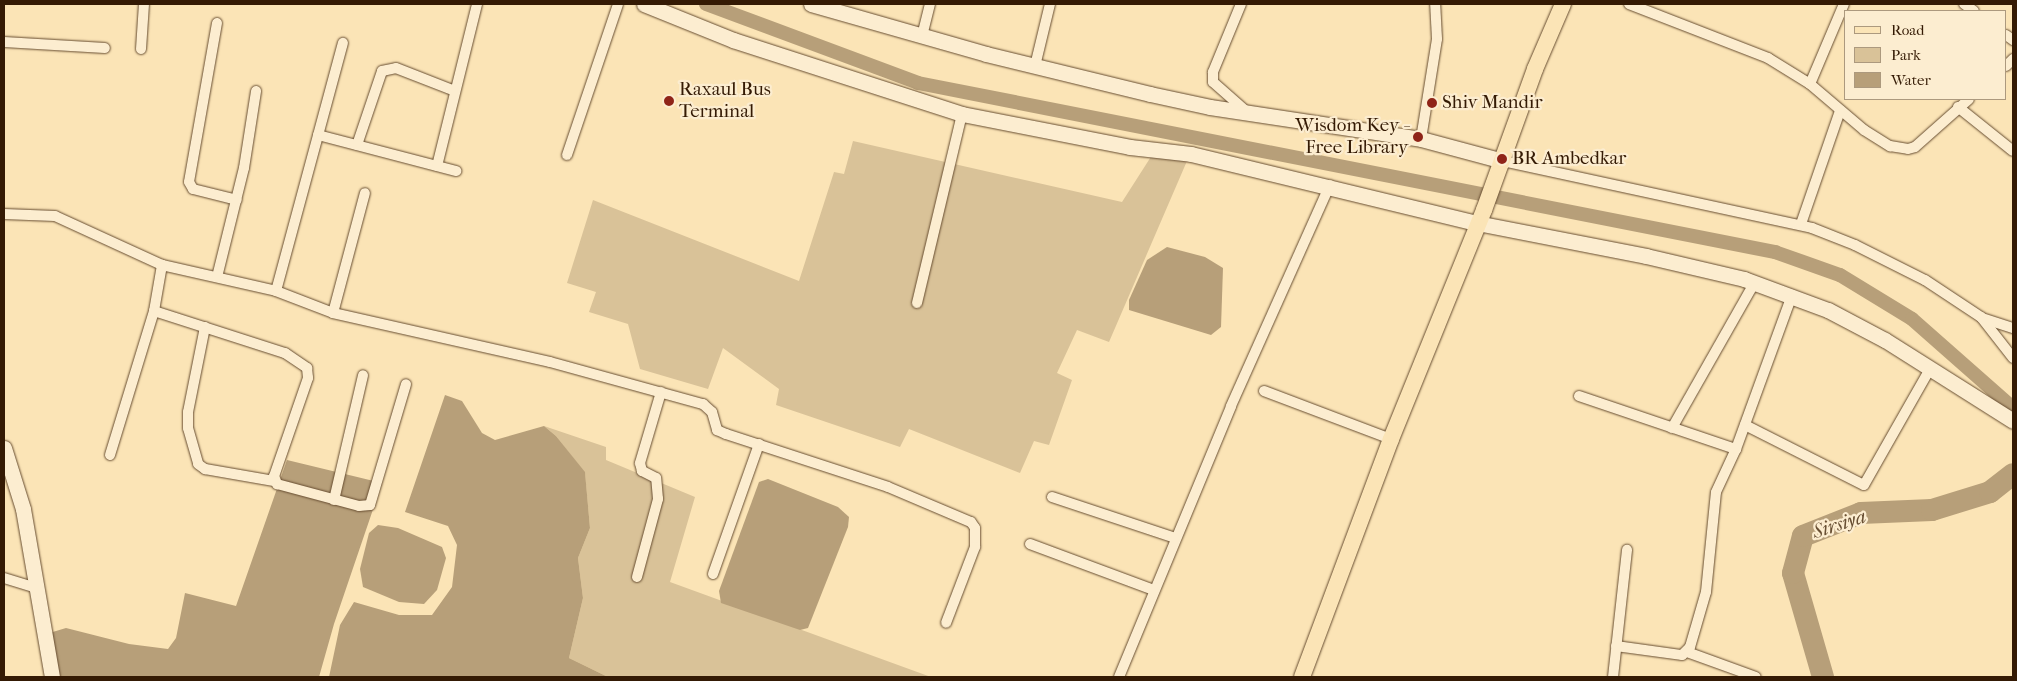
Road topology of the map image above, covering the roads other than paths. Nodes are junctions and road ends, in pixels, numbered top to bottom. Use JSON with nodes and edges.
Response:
{"nodes":[{"id":1,"x":144,"y":4,"type":"edge"},
{"id":2,"x":477,"y":4,"type":"edge"},
{"id":3,"x":618,"y":4,"type":"edge"},
{"id":4,"x":644,"y":4,"type":"edge"},
{"id":5,"x":812,"y":4,"type":"edge"},
{"id":6,"x":930,"y":4,"type":"edge"},
{"id":7,"x":1050,"y":4,"type":"edge"},
{"id":8,"x":1240,"y":4,"type":"edge"},
{"id":9,"x":1435,"y":4,"type":"edge"},
{"id":10,"x":1563,"y":4,"type":"edge"},
{"id":11,"x":1629,"y":4,"type":"edge"},
{"id":12,"x":1844,"y":4,"type":"edge"},
{"id":13,"x":217,"y":23,"type":"dead end"},
{"id":14,"x":922,"y":36,"type":"junction"},
{"id":15,"x":4,"y":42,"type":"edge"},
{"id":16,"x":343,"y":43,"type":"dead end"},
{"id":17,"x":105,"y":48,"type":"dead end"},
{"id":18,"x":141,"y":49,"type":"dead end"},
{"id":19,"x":1034,"y":66,"type":"junction"},
{"id":20,"x":1810,"y":84,"type":"junction"},
{"id":21,"x":256,"y":91,"type":"dead end"},
{"id":22,"x":456,"y":91,"type":"junction"},
{"id":23,"x":1968,"y":100,"type":"edge"},
{"id":24,"x":1958,"y":108,"type":"junction"},
{"id":25,"x":1840,"y":111,"type":"junction"},
{"id":26,"x":1248,"y":113,"type":"junction"},
{"id":27,"x":962,"y":114,"type":"junction"},
{"id":28,"x":318,"y":135,"type":"junction"},
{"id":29,"x":1421,"y":139,"type":"junction"},
{"id":30,"x":357,"y":145,"type":"junction"},
{"id":31,"x":2013,"y":151,"type":"edge"},
{"id":32,"x":567,"y":155,"type":"dead end"},
{"id":33,"x":1503,"y":161,"type":"junction"},
{"id":34,"x":437,"y":166,"type":"junction"},
{"id":35,"x":456,"y":171,"type":"dead end"},
{"id":36,"x":1330,"y":185,"type":"junction"},
{"id":37,"x":365,"y":192,"type":"dead end"},
{"id":38,"x":237,"y":200,"type":"junction"},
{"id":39,"x":4,"y":214,"type":"edge"},
{"id":40,"x":1481,"y":217,"type":"junction"},
{"id":41,"x":1801,"y":224,"type":"junction"},
{"id":42,"x":162,"y":266,"type":"junction"},
{"id":43,"x":217,"y":276,"type":"junction"},
{"id":44,"x":1755,"y":282,"type":"junction"},
{"id":45,"x":276,"y":291,"type":"junction"},
{"id":46,"x":1792,"y":295,"type":"junction"},
{"id":47,"x":917,"y":302,"type":"dead end"},
{"id":48,"x":154,"y":311,"type":"junction"},
{"id":49,"x":333,"y":314,"type":"junction"},
{"id":50,"x":1981,"y":317,"type":"junction"},
{"id":51,"x":205,"y":327,"type":"junction"},
{"id":52,"x":2013,"y":328,"type":"edge"},
{"id":53,"x":2013,"y":358,"type":"edge"},
{"id":54,"x":1930,"y":369,"type":"junction"},
{"id":55,"x":363,"y":376,"type":"dead end"},
{"id":56,"x":406,"y":384,"type":"dead end"},
{"id":57,"x":1264,"y":390,"type":"dead end"},
{"id":58,"x":661,"y":392,"type":"junction"},
{"id":59,"x":1579,"y":396,"type":"dead end"},
{"id":60,"x":2013,"y":421,"type":"edge"},
{"id":61,"x":1745,"y":425,"type":"junction"},
{"id":62,"x":1672,"y":428,"type":"junction"},
{"id":63,"x":1391,"y":439,"type":"junction"},
{"id":64,"x":758,"y":444,"type":"junction"},
{"id":65,"x":4,"y":448,"type":"edge"},
{"id":66,"x":1736,"y":449,"type":"junction"},
{"id":67,"x":110,"y":455,"type":"dead end"},
{"id":68,"x":8,"y":475,"type":"edge"},
{"id":69,"x":274,"y":481,"type":"junction"},
{"id":70,"x":1052,"y":497,"type":"dead end"},
{"id":71,"x":334,"y":500,"type":"junction"},
{"id":72,"x":1175,"y":538,"type":"junction"},
{"id":73,"x":1030,"y":544,"type":"dead end"},
{"id":74,"x":1627,"y":550,"type":"dead end"},
{"id":75,"x":713,"y":574,"type":"dead end"},
{"id":76,"x":4,"y":578,"type":"edge"},
{"id":77,"x":637,"y":578,"type":"dead end"},
{"id":78,"x":37,"y":588,"type":"junction"},
{"id":79,"x":1154,"y":590,"type":"junction"},
{"id":80,"x":946,"y":622,"type":"dead end"},
{"id":81,"x":1616,"y":646,"type":"junction"},
{"id":82,"x":1687,"y":652,"type":"junction"},
{"id":83,"x":52,"y":677,"type":"edge"},
{"id":84,"x":1119,"y":677,"type":"edge"},
{"id":85,"x":1302,"y":677,"type":"edge"},
{"id":86,"x":1613,"y":677,"type":"edge"},
{"id":87,"x":1756,"y":677,"type":"edge"}],
"edges":[{"from":1,"to":18,"type":"street"},
{"from":2,"to":22,"type":"street"},
{"from":3,"to":32,"type":"street"},
{"from":4,"to":27,"type":"street"},
{"from":5,"to":14,"type":"street"},
{"from":6,"to":14,"type":"street"},
{"from":7,"to":19,"type":"street"},
{"from":8,"to":26,"type":"street"},
{"from":9,"to":29,"type":"street"},
{"from":10,"to":33,"type":"main road"},
{"from":11,"to":20,"type":"street"},
{"from":12,"to":20,"type":"street"},
{"from":13,"to":38,"type":"street"},
{"from":14,"to":19,"type":"street"},
{"from":15,"to":17,"type":"street"},
{"from":16,"to":28,"type":"street"},
{"from":19,"to":26,"type":"street"},
{"from":20,"to":25,"type":"street"},
{"from":21,"to":38,"type":"street"},
{"from":22,"to":30,"type":"street"},
{"from":22,"to":34,"type":"street"},
{"from":23,"to":24,"type":"street"},
{"from":24,"to":25,"type":"street"},
{"from":24,"to":31,"type":"street"},
{"from":25,"to":41,"type":"street"},
{"from":26,"to":29,"type":"street"},
{"from":27,"to":36,"type":"street"},
{"from":27,"to":47,"type":"street"},
{"from":28,"to":30,"type":"street"},
{"from":28,"to":45,"type":"street"},
{"from":29,"to":33,"type":"street"},
{"from":30,"to":34,"type":"street"},
{"from":33,"to":40,"type":"main road"},
{"from":33,"to":41,"type":"street"},
{"from":34,"to":35,"type":"street"},
{"from":36,"to":40,"type":"street"},
{"from":36,"to":72,"type":"street"},
{"from":37,"to":49,"type":"street"},
{"from":38,"to":43,"type":"street"},
{"from":39,"to":42,"type":"street"},
{"from":40,"to":44,"type":"street"},
{"from":40,"to":63,"type":"main road"},
{"from":41,"to":50,"type":"street"},
{"from":42,"to":43,"type":"street"},
{"from":42,"to":48,"type":"street"},
{"from":43,"to":45,"type":"street"},
{"from":44,"to":46,"type":"street"},
{"from":44,"to":62,"type":"street"},
{"from":45,"to":49,"type":"street"},
{"from":46,"to":54,"type":"street"},
{"from":46,"to":61,"type":"street"},
{"from":48,"to":51,"type":"street"},
{"from":48,"to":67,"type":"street"},
{"from":49,"to":58,"type":"street"},
{"from":50,"to":52,"type":"street"},
{"from":50,"to":53,"type":"street"},
{"from":51,"to":69,"type":"street"},
{"from":51,"to":69,"type":"street"},
{"from":54,"to":60,"type":"street"},
{"from":54,"to":61,"type":"street"},
{"from":55,"to":71,"type":"street"},
{"from":56,"to":71,"type":"street"},
{"from":57,"to":63,"type":"street"},
{"from":58,"to":64,"type":"street"},
{"from":58,"to":77,"type":"street"},
{"from":59,"to":62,"type":"street"},
{"from":61,"to":66,"type":"street"},
{"from":62,"to":66,"type":"street"},
{"from":63,"to":85,"type":"main road"},
{"from":64,"to":75,"type":"street"},
{"from":64,"to":80,"type":"street"},
{"from":65,"to":68,"type":"street"},
{"from":66,"to":82,"type":"street"},
{"from":68,"to":78,"type":"street"},
{"from":69,"to":71,"type":"street"},
{"from":70,"to":72,"type":"street"},
{"from":72,"to":79,"type":"street"},
{"from":73,"to":79,"type":"street"},
{"from":74,"to":81,"type":"street"},
{"from":76,"to":78,"type":"street"},
{"from":78,"to":83,"type":"street"},
{"from":79,"to":84,"type":"street"},
{"from":81,"to":82,"type":"street"},
{"from":81,"to":86,"type":"street"},
{"from":82,"to":87,"type":"street"}]}
